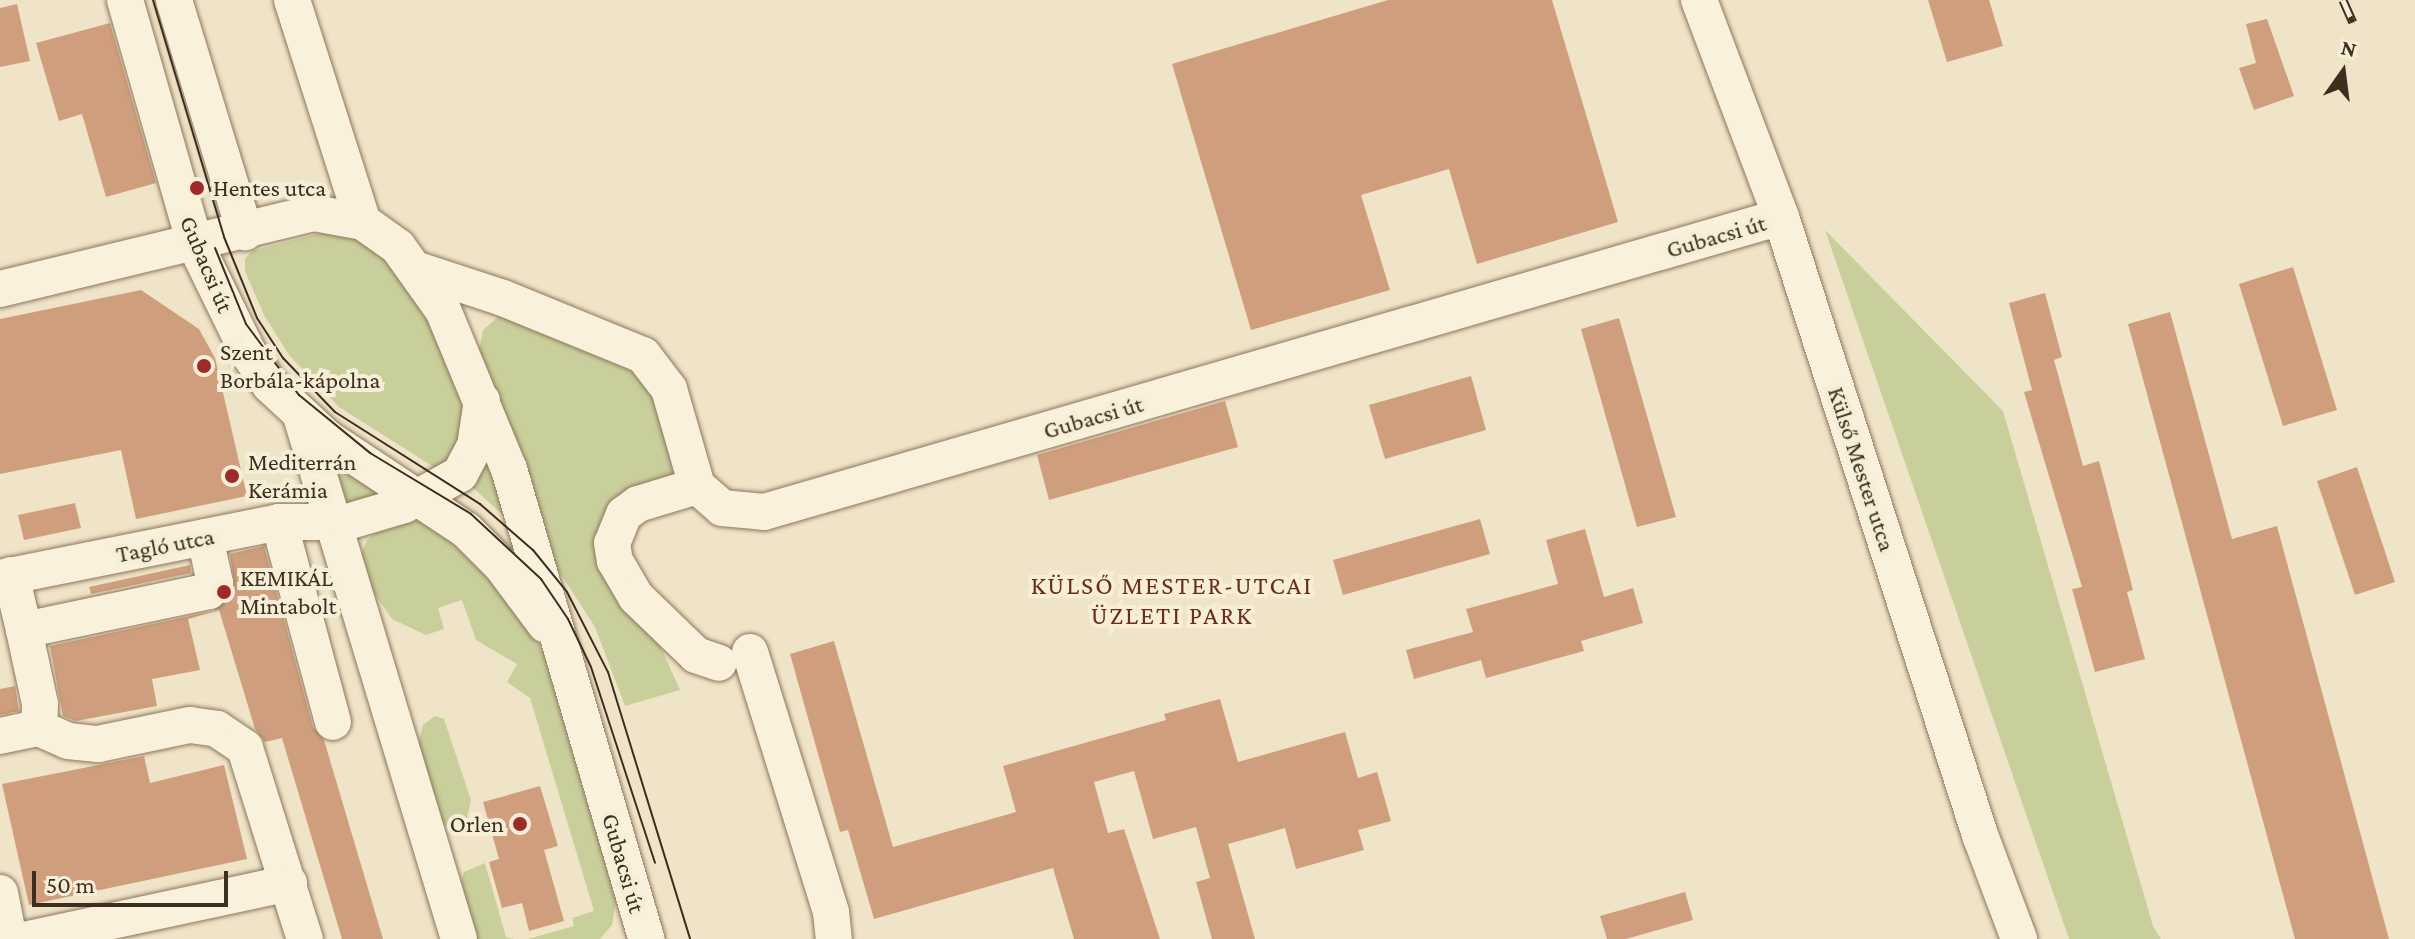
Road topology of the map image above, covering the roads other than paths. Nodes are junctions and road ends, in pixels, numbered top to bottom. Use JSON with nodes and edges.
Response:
{"nodes":[{"id":1,"x":125,"y":0,"type":"edge"},
{"id":2,"x":174,"y":0,"type":"edge"},
{"id":3,"x":292,"y":0,"type":"edge"},
{"id":4,"x":1699,"y":0,"type":"edge"},
{"id":5,"x":1781,"y":217,"type":"junction"},
{"id":6,"x":363,"y":222,"type":"junction"},
{"id":7,"x":245,"y":232,"type":"junction"},
{"id":8,"x":195,"y":244,"type":"junction"},
{"id":9,"x":418,"y":270,"type":"junction"},
{"id":10,"x":0,"y":289,"type":"edge"},
{"id":11,"x":503,"y":298,"type":"junction"},
{"id":12,"x":461,"y":349,"type":"junction"},
{"id":13,"x":482,"y":398,"type":"junction"},
{"id":14,"x":301,"y":416,"type":"junction"},
{"id":15,"x":697,"y":486,"type":"junction"},
{"id":16,"x":422,"y":499,"type":"junction"},
{"id":17,"x":279,"y":522,"type":"junction"},
{"id":18,"x":332,"y":523,"type":"junction"},
{"id":19,"x":205,"y":537,"type":"junction"},
{"id":20,"x":6,"y":577,"type":"edge"},
{"id":21,"x":24,"y":630,"type":"junction"},
{"id":22,"x":561,"y":649,"type":"junction"},
{"id":23,"x":333,"y":722,"type":"dead end"},
{"id":24,"x":39,"y":728,"type":"junction"},
{"id":25,"x":0,"y":736,"type":"edge"},
{"id":26,"x":289,"y":883,"type":"junction"},
{"id":27,"x":0,"y":893,"type":"edge"},
{"id":28,"x":91,"y":932,"type":"edge"},
{"id":29,"x":9,"y":939,"type":"edge"},
{"id":30,"x":28,"y":939,"type":"edge"},
{"id":31,"x":305,"y":939,"type":"edge"},
{"id":32,"x":459,"y":939,"type":"edge"},
{"id":33,"x":646,"y":939,"type":"edge"},
{"id":34,"x":834,"y":939,"type":"edge"},
{"id":35,"x":2019,"y":939,"type":"edge"}],
"edges":[{"from":1,"to":8,"type":"street","name":"Gubacsi út"},
{"from":2,"to":7,"type":"street","name":"Gubacsi út"},
{"from":3,"to":6,"type":"street"},
{"from":4,"to":5,"type":"street","name":"Külső Mester utca"},
{"from":5,"to":15,"type":"street","name":"Gubacsi út"},
{"from":5,"to":35,"type":"street","name":"Külső Mester utca"},
{"from":6,"to":7,"type":"street","name":"Gubacsi út"},
{"from":6,"to":9,"type":"street","name":"Gubacsi út"},
{"from":7,"to":8,"type":"street"},
{"from":8,"to":10,"type":"street"},
{"from":8,"to":14,"type":"street","name":"Gubacsi út"},
{"from":9,"to":11,"type":"street","name":"Gubacsi út"},
{"from":9,"to":12,"type":"street","name":"Gubacsi út"},
{"from":11,"to":12,"type":"street"},
{"from":11,"to":15,"type":"street","name":"Gubacsi út"},
{"from":12,"to":13,"type":"street","name":"Gubacsi út"},
{"from":13,"to":16,"type":"street"},
{"from":13,"to":22,"type":"street","name":"Gubacsi út"},
{"from":14,"to":16,"type":"street","name":"Gubacsi út"},
{"from":14,"to":18,"type":"street","name":"Gubacsi út"},
{"from":15,"to":34,"type":"street"},
{"from":16,"to":18,"type":"street"},
{"from":16,"to":22,"type":"street","name":"Gubacsi út"},
{"from":17,"to":18,"type":"street","name":"Tagló utca"},
{"from":17,"to":19,"type":"street","name":"Tagló utca"},
{"from":17,"to":23,"type":"street"},
{"from":18,"to":32,"type":"street","name":"Gubacsi út"},
{"from":19,"to":20,"type":"street","name":"Tagló utca"},
{"from":19,"to":21,"type":"street"},
{"from":20,"to":21,"type":"street"},
{"from":21,"to":24,"type":"street"},
{"from":22,"to":33,"type":"street","name":"Gubacsi út"},
{"from":24,"to":25,"type":"street"},
{"from":24,"to":26,"type":"street"},
{"from":26,"to":28,"type":"street"},
{"from":26,"to":31,"type":"street"},
{"from":27,"to":29,"type":"street"},
{"from":28,"to":30,"type":"street"}]}
